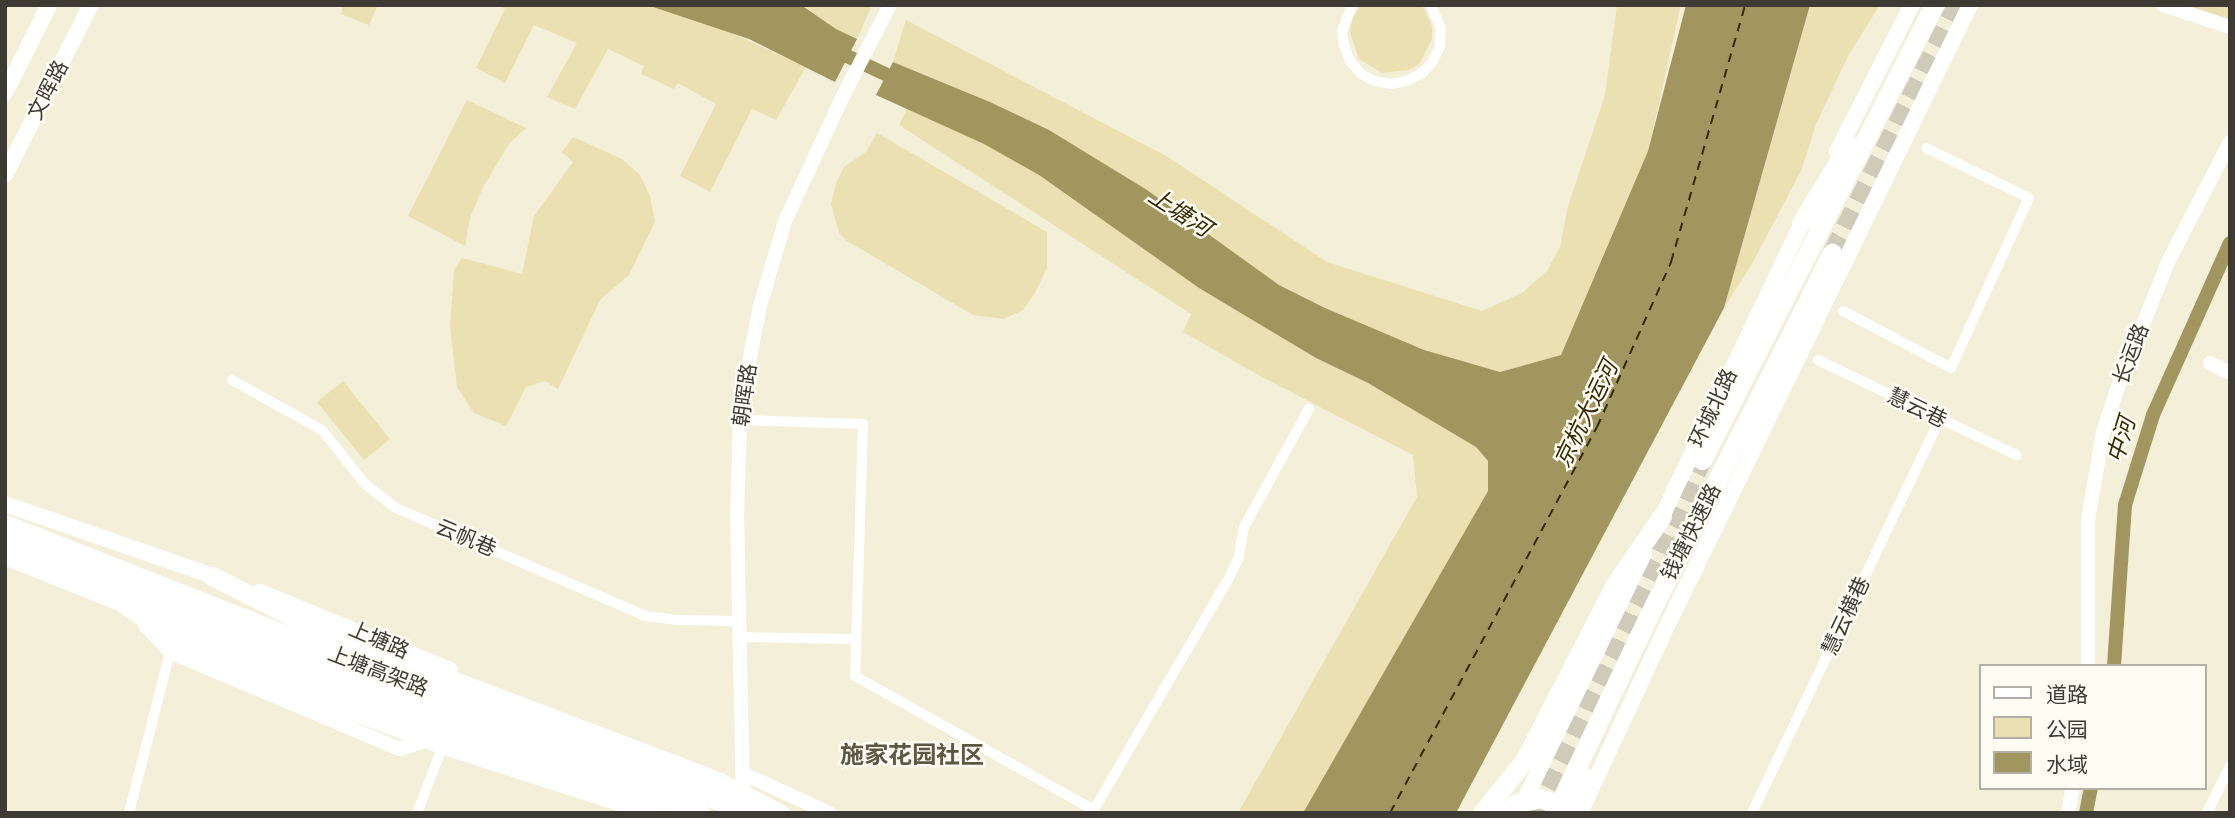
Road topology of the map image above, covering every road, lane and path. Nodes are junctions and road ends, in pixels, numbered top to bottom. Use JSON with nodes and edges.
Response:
{"nodes":[{"id":1,"x":49,"y":5,"type":"edge"},
{"id":2,"x":91,"y":5,"type":"edge"},
{"id":3,"x":890,"y":5,"type":"edge"},
{"id":4,"x":1352,"y":5,"type":"edge"},
{"id":5,"x":1431,"y":5,"type":"edge"},
{"id":6,"x":1912,"y":5,"type":"edge"},
{"id":7,"x":1934,"y":5,"type":"edge"},
{"id":8,"x":1970,"y":5,"type":"edge"},
{"id":9,"x":2163,"y":5,"type":"edge"},
{"id":10,"x":2230,"y":27,"type":"edge"},
{"id":11,"x":5,"y":93,"type":"edge"},
{"id":12,"x":2230,"y":142,"type":"edge"},
{"id":13,"x":1926,"y":148,"type":"dead end"},
{"id":14,"x":5,"y":175,"type":"edge"},
{"id":15,"x":1801,"y":223,"type":"junction"},
{"id":16,"x":1832,"y":253,"type":"tunnel mouth"},
{"id":17,"x":1843,"y":311,"type":"dead end"},
{"id":18,"x":1818,"y":360,"type":"dead end"},
{"id":19,"x":2210,"y":363,"type":"dead end"},
{"id":20,"x":2230,"y":373,"type":"edge"},
{"id":21,"x":232,"y":380,"type":"dead end"},
{"id":22,"x":1309,"y":410,"type":"dead end"},
{"id":23,"x":1940,"y":419,"type":"junction"},
{"id":24,"x":740,"y":420,"type":"junction"},
{"id":25,"x":2017,"y":455,"type":"dead end"},
{"id":26,"x":1702,"y":460,"type":"tunnel mouth"},
{"id":27,"x":5,"y":504,"type":"edge"},
{"id":28,"x":1662,"y":516,"type":"junction"},
{"id":29,"x":5,"y":524,"type":"edge"},
{"id":30,"x":5,"y":541,"type":"edge"},
{"id":31,"x":5,"y":556,"type":"edge"},
{"id":32,"x":212,"y":576,"type":"junction"},
{"id":33,"x":124,"y":604,"type":"junction"},
{"id":34,"x":1649,"y":615,"type":"junction"},
{"id":35,"x":737,"y":621,"type":"junction"},
{"id":36,"x":738,"y":637,"type":"junction"},
{"id":37,"x":855,"y":639,"type":"junction"},
{"id":38,"x":172,"y":645,"type":"junction"},
{"id":39,"x":2088,"y":664,"type":"edge"},
{"id":40,"x":448,"y":734,"type":"junction"},
{"id":41,"x":2230,"y":766,"type":"edge"},
{"id":42,"x":742,"y":773,"type":"junction"},
{"id":43,"x":2073,"y":790,"type":"edge"},
{"id":44,"x":746,"y":809,"type":"edge"},
{"id":45,"x":1093,"y":811,"type":"edge"},
{"id":46,"x":129,"y":813,"type":"edge"},
{"id":47,"x":417,"y":813,"type":"edge"},
{"id":48,"x":656,"y":813,"type":"edge"},
{"id":49,"x":674,"y":813,"type":"edge"},
{"id":50,"x":701,"y":813,"type":"edge"},
{"id":51,"x":779,"y":813,"type":"edge"},
{"id":52,"x":829,"y":813,"type":"edge"},
{"id":53,"x":1482,"y":813,"type":"edge"},
{"id":54,"x":1506,"y":813,"type":"edge"},
{"id":55,"x":1518,"y":813,"type":"edge"},
{"id":56,"x":1555,"y":813,"type":"edge"},
{"id":57,"x":1570,"y":813,"type":"edge"},
{"id":58,"x":1580,"y":813,"type":"edge"},
{"id":59,"x":1752,"y":813,"type":"edge"},
{"id":60,"x":2067,"y":813,"type":"edge"},
{"id":61,"x":2207,"y":813,"type":"edge"}],
"edges":[{"from":1,"to":11,"type":"main road","name":"文晖路"},
{"from":2,"to":14,"type":"main road","name":"文晖路"},
{"from":3,"to":24,"type":"street","name":"朝晖路"},
{"from":4,"to":5,"type":"street"},
{"from":6,"to":15,"type":"main road","name":"环城北路"},
{"from":7,"to":15,"type":"highway"},
{"from":7,"to":26,"type":"highway","name":"钱塘快速路"},
{"from":8,"to":58,"type":"main road"},
{"from":9,"to":10,"type":"street"},
{"from":12,"to":39,"type":"street","name":"长运路"},
{"from":13,"to":17,"type":"street"},
{"from":15,"to":28,"type":"main road","name":"环城北路"},
{"from":16,"to":34,"type":"highway","name":"钱塘快速路"},
{"from":18,"to":23,"type":"street","name":"慧云巷"},
{"from":19,"to":20,"type":"street"},
{"from":21,"to":35,"type":"street","name":"云帆巷"},
{"from":22,"to":45,"type":"street"},
{"from":23,"to":25,"type":"street","name":"慧云巷"},
{"from":23,"to":59,"type":"street","name":"慧云横巷"},
{"from":24,"to":35,"type":"street","name":"朝晖路"},
{"from":24,"to":37,"type":"street"},
{"from":27,"to":32,"type":"main road","name":"上塘路"},
{"from":28,"to":53,"type":"highway"},
{"from":28,"to":55,"type":"main road","name":"环城北路"},
{"from":29,"to":44,"type":"highway","name":"上塘高架路"},
{"from":30,"to":50,"type":"highway","name":"上塘高架路"},
{"from":31,"to":33,"type":"main road"},
{"from":32,"to":44,"type":"main road","name":"上塘路"},
{"from":32,"to":51,"type":"highway"},
{"from":33,"to":38,"type":"highway"},
{"from":33,"to":40,"type":"main road"},
{"from":34,"to":56,"type":"highway","name":"钱塘快速路"},
{"from":34,"to":57,"type":"highway"},
{"from":35,"to":36,"type":"street","name":"朝晖路"},
{"from":36,"to":37,"type":"street"},
{"from":36,"to":42,"type":"street","name":"朝晖路"},
{"from":37,"to":45,"type":"street"},
{"from":38,"to":40,"type":"street"},
{"from":38,"to":46,"type":"street"},
{"from":38,"to":48,"type":"highway"},
{"from":40,"to":47,"type":"street"},
{"from":40,"to":49,"type":"main road"},
{"from":41,"to":61,"type":"street"},
{"from":42,"to":44,"type":"street","name":"朝晖路"},
{"from":42,"to":52,"type":"street"},
{"from":43,"to":60,"type":"street"},
{"from":54,"to":57,"type":"highway"}]}
